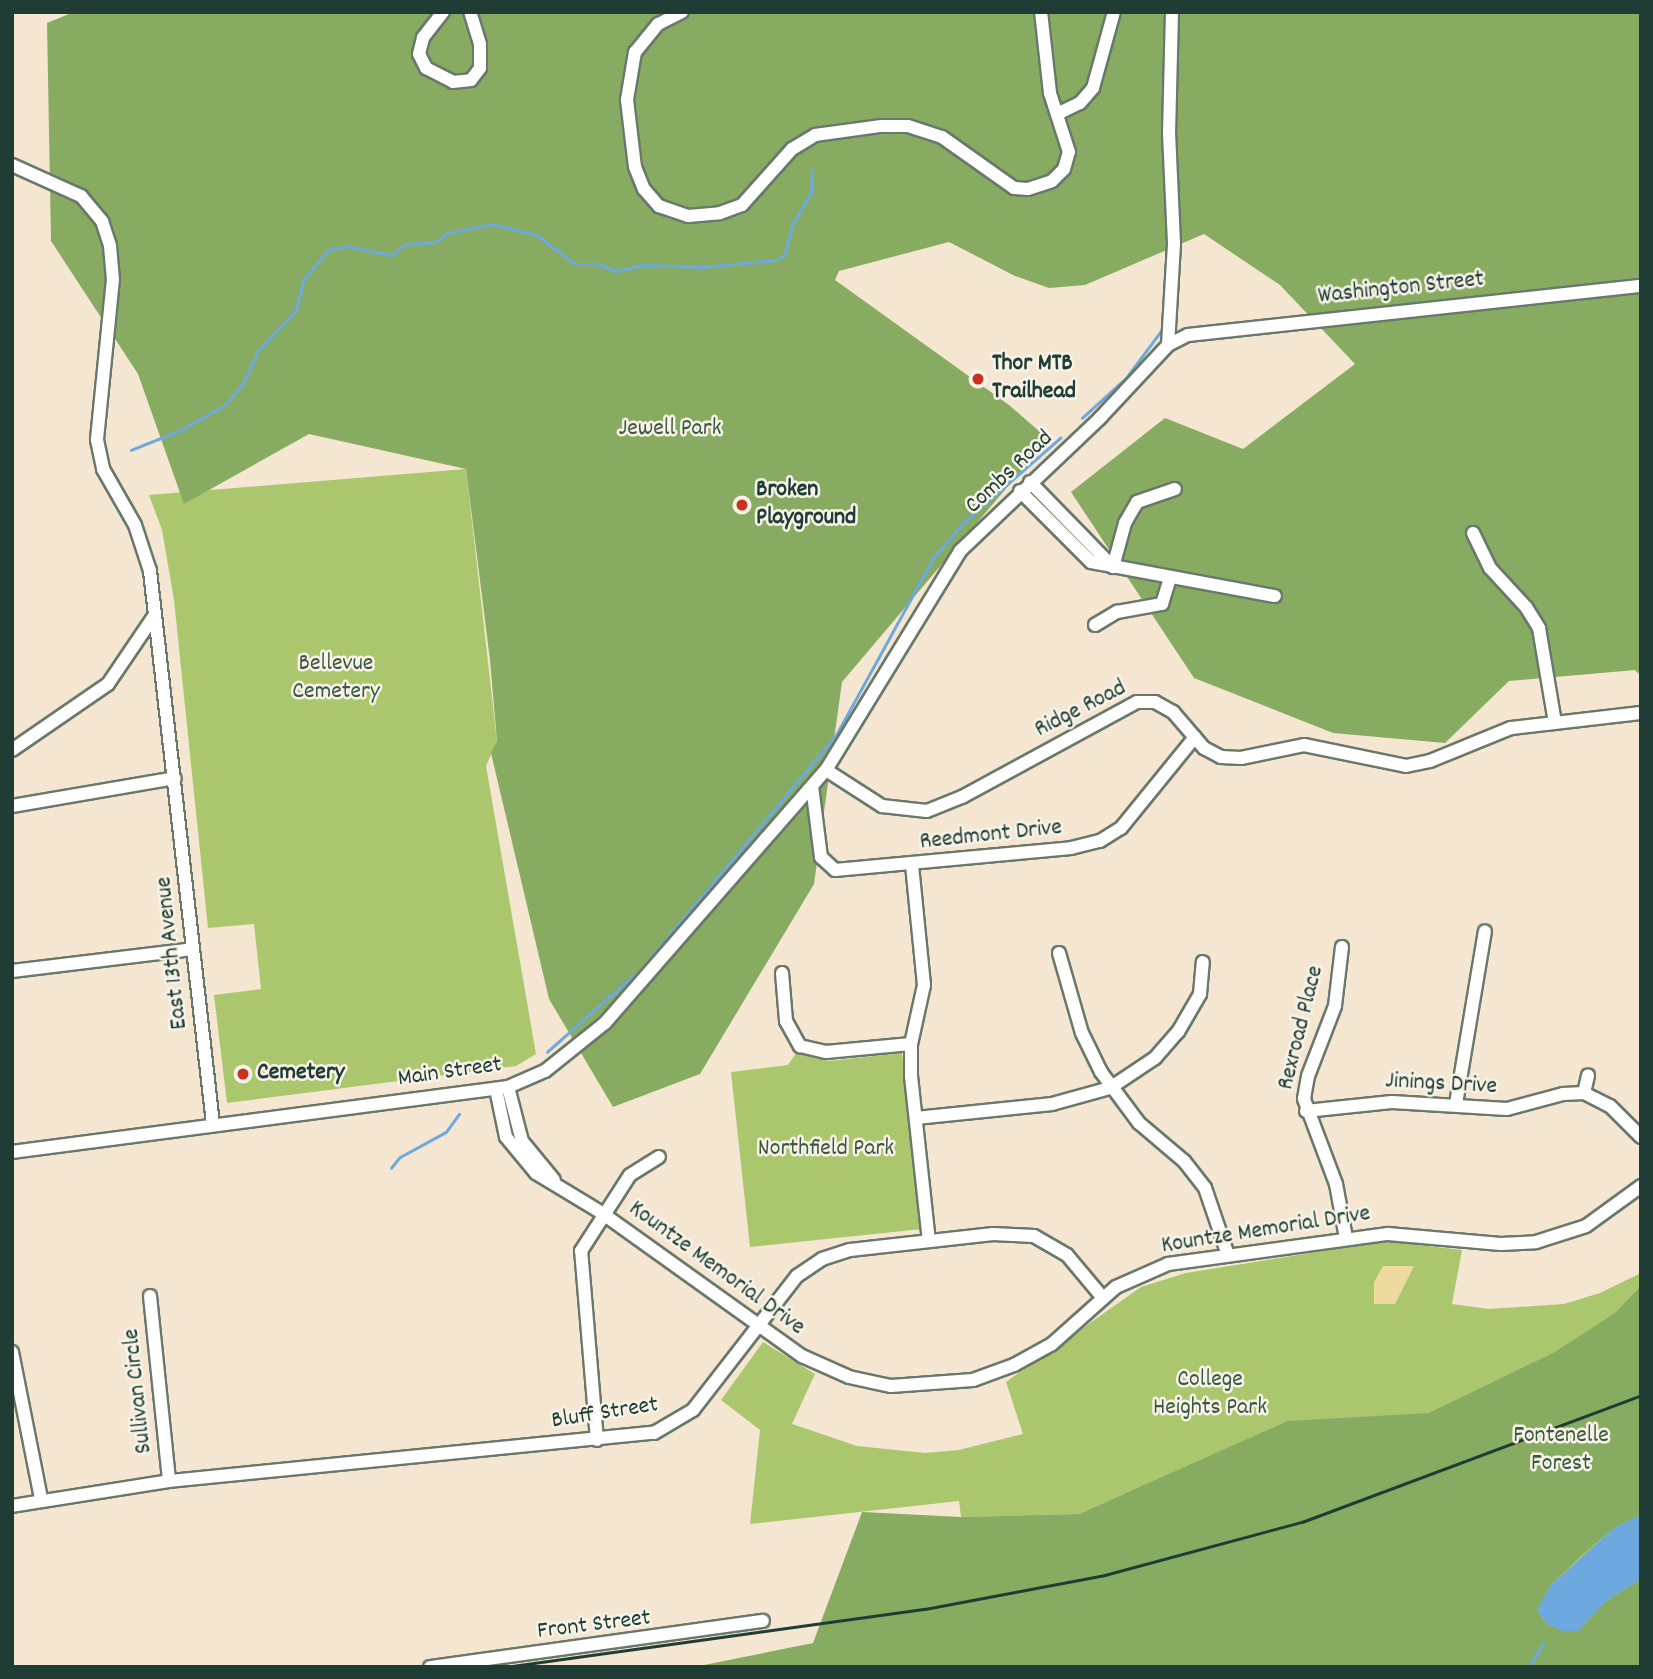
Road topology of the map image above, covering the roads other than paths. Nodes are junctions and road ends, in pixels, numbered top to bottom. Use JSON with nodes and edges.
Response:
{"nodes":[{"id":1,"x":443,"y":12,"type":"edge"},
{"id":2,"x":470,"y":12,"type":"edge"},
{"id":3,"x":682,"y":12,"type":"edge"},
{"id":4,"x":1041,"y":12,"type":"edge"},
{"id":5,"x":1114,"y":12,"type":"edge"},
{"id":6,"x":1172,"y":12,"type":"edge"},
{"id":7,"x":1057,"y":114,"type":"junction"},
{"id":8,"x":12,"y":165,"type":"edge"},
{"id":9,"x":1641,"y":286,"type":"edge"},
{"id":10,"x":1168,"y":345,"type":"junction"},
{"id":11,"x":1025,"y":486,"type":"junction"},
{"id":12,"x":1175,"y":489,"type":"dead end"},
{"id":13,"x":1473,"y":533,"type":"dead end"},
{"id":14,"x":1113,"y":567,"type":"junction"},
{"id":15,"x":1170,"y":578,"type":"junction"},
{"id":16,"x":1275,"y":596,"type":"dead end"},
{"id":17,"x":154,"y":616,"type":"junction"},
{"id":18,"x":1095,"y":625,"type":"dead end"},
{"id":19,"x":1641,"y":713,"type":"edge"},
{"id":20,"x":1555,"y":723,"type":"junction"},
{"id":21,"x":1195,"y":737,"type":"junction"},
{"id":22,"x":12,"y":750,"type":"edge"},
{"id":23,"x":826,"y":770,"type":"junction"},
{"id":24,"x":176,"y":778,"type":"junction"},
{"id":25,"x":812,"y":786,"type":"junction"},
{"id":26,"x":12,"y":806,"type":"edge"},
{"id":27,"x":912,"y":865,"type":"junction"},
{"id":28,"x":1485,"y":931,"type":"dead end"},
{"id":29,"x":1342,"y":947,"type":"dead end"},
{"id":30,"x":193,"y":949,"type":"junction"},
{"id":31,"x":1059,"y":953,"type":"dead end"},
{"id":32,"x":1203,"y":962,"type":"dead end"},
{"id":33,"x":12,"y":971,"type":"edge"},
{"id":34,"x":782,"y":973,"type":"dead end"},
{"id":35,"x":911,"y":1044,"type":"junction"},
{"id":36,"x":1588,"y":1075,"type":"dead end"},
{"id":37,"x":502,"y":1088,"type":"junction"},
{"id":38,"x":1110,"y":1088,"type":"junction"},
{"id":39,"x":1584,"y":1093,"type":"junction"},
{"id":40,"x":1456,"y":1104,"type":"junction"},
{"id":41,"x":1306,"y":1111,"type":"junction"},
{"id":42,"x":916,"y":1118,"type":"junction"},
{"id":43,"x":213,"y":1124,"type":"junction"},
{"id":44,"x":1641,"y":1137,"type":"edge"},
{"id":45,"x":12,"y":1152,"type":"edge"},
{"id":46,"x":659,"y":1157,"type":"dead end"},
{"id":47,"x":1641,"y":1186,"type":"edge"},
{"id":48,"x":601,"y":1213,"type":"junction"},
{"id":49,"x":1346,"y":1238,"type":"junction"},
{"id":50,"x":929,"y":1241,"type":"junction"},
{"id":51,"x":1228,"y":1255,"type":"junction"},
{"id":52,"x":150,"y":1296,"type":"dead end"},
{"id":53,"x":1103,"y":1298,"type":"junction"},
{"id":54,"x":758,"y":1326,"type":"junction"},
{"id":55,"x":12,"y":1352,"type":"edge"},
{"id":56,"x":597,"y":1440,"type":"junction"},
{"id":57,"x":169,"y":1481,"type":"junction"},
{"id":58,"x":41,"y":1499,"type":"junction"},
{"id":59,"x":12,"y":1506,"type":"edge"},
{"id":60,"x":762,"y":1621,"type":"dead end"},
{"id":61,"x":430,"y":1667,"type":"edge"}],
"edges":[{"from":1,"to":2,"type":"street"},
{"from":3,"to":7,"type":"street"},
{"from":4,"to":7,"type":"street"},
{"from":5,"to":7,"type":"street"},
{"from":6,"to":10,"type":"street"},
{"from":8,"to":17,"type":"street","name":"East 13th Avenue"},
{"from":9,"to":10,"type":"street","name":"Washington Street"},
{"from":10,"to":11,"type":"street","name":"Combs Road"},
{"from":11,"to":14,"type":"street"},
{"from":11,"to":23,"type":"street","name":"Combs Road"},
{"from":12,"to":14,"type":"street"},
{"from":13,"to":20,"type":"street"},
{"from":14,"to":15,"type":"street"},
{"from":15,"to":16,"type":"street"},
{"from":15,"to":18,"type":"street"},
{"from":17,"to":22,"type":"street"},
{"from":17,"to":24,"type":"street","name":"East 13th Avenue"},
{"from":19,"to":20,"type":"street","name":"Ridge Road"},
{"from":20,"to":21,"type":"street","name":"Ridge Road"},
{"from":21,"to":23,"type":"street","name":"Ridge Road"},
{"from":21,"to":27,"type":"street","name":"Reedmont Drive"},
{"from":23,"to":25,"type":"street","name":"Combs Road"},
{"from":24,"to":26,"type":"street"},
{"from":24,"to":30,"type":"street","name":"East 13th Avenue"},
{"from":25,"to":27,"type":"street","name":"Reedmont Drive"},
{"from":25,"to":37,"type":"street","name":"Main Street"},
{"from":27,"to":35,"type":"street"},
{"from":28,"to":40,"type":"street"},
{"from":29,"to":41,"type":"street","name":"Rexroad Place"},
{"from":30,"to":33,"type":"street"},
{"from":30,"to":43,"type":"street","name":"East 13th Avenue"},
{"from":31,"to":38,"type":"street"},
{"from":32,"to":38,"type":"street"},
{"from":34,"to":35,"type":"street"},
{"from":35,"to":42,"type":"street"},
{"from":36,"to":39,"type":"street"},
{"from":37,"to":43,"type":"street","name":"Main Street"},
{"from":37,"to":48,"type":"street","name":"Kountze Memorial Drive"},
{"from":38,"to":42,"type":"street"},
{"from":38,"to":51,"type":"street"},
{"from":39,"to":40,"type":"street","name":"Jinings Drive"},
{"from":39,"to":44,"type":"street"},
{"from":40,"to":41,"type":"street","name":"Jinings Drive"},
{"from":41,"to":49,"type":"street","name":"Rexroad Place"},
{"from":42,"to":50,"type":"street"},
{"from":43,"to":45,"type":"street","name":"Main Street"},
{"from":46,"to":48,"type":"street"},
{"from":47,"to":49,"type":"street","name":"Kountze Memorial Drive"},
{"from":48,"to":54,"type":"street","name":"Kountze Memorial Drive"},
{"from":48,"to":56,"type":"street"},
{"from":49,"to":51,"type":"street","name":"Kountze Memorial Drive"},
{"from":50,"to":53,"type":"street","name":"Bluff Street"},
{"from":50,"to":54,"type":"street","name":"Bluff Street"},
{"from":51,"to":53,"type":"street","name":"Kountze Memorial Drive"},
{"from":52,"to":57,"type":"street","name":"Sullivan Circle"},
{"from":53,"to":54,"type":"street","name":"Kountze Memorial Drive"},
{"from":54,"to":56,"type":"street","name":"Bluff Street"},
{"from":55,"to":58,"type":"street"},
{"from":56,"to":57,"type":"street","name":"Bluff Street"},
{"from":57,"to":58,"type":"street","name":"Bluff Street"},
{"from":58,"to":59,"type":"street","name":"Bluff Street"},
{"from":60,"to":61,"type":"street","name":"Front Street"}]}
